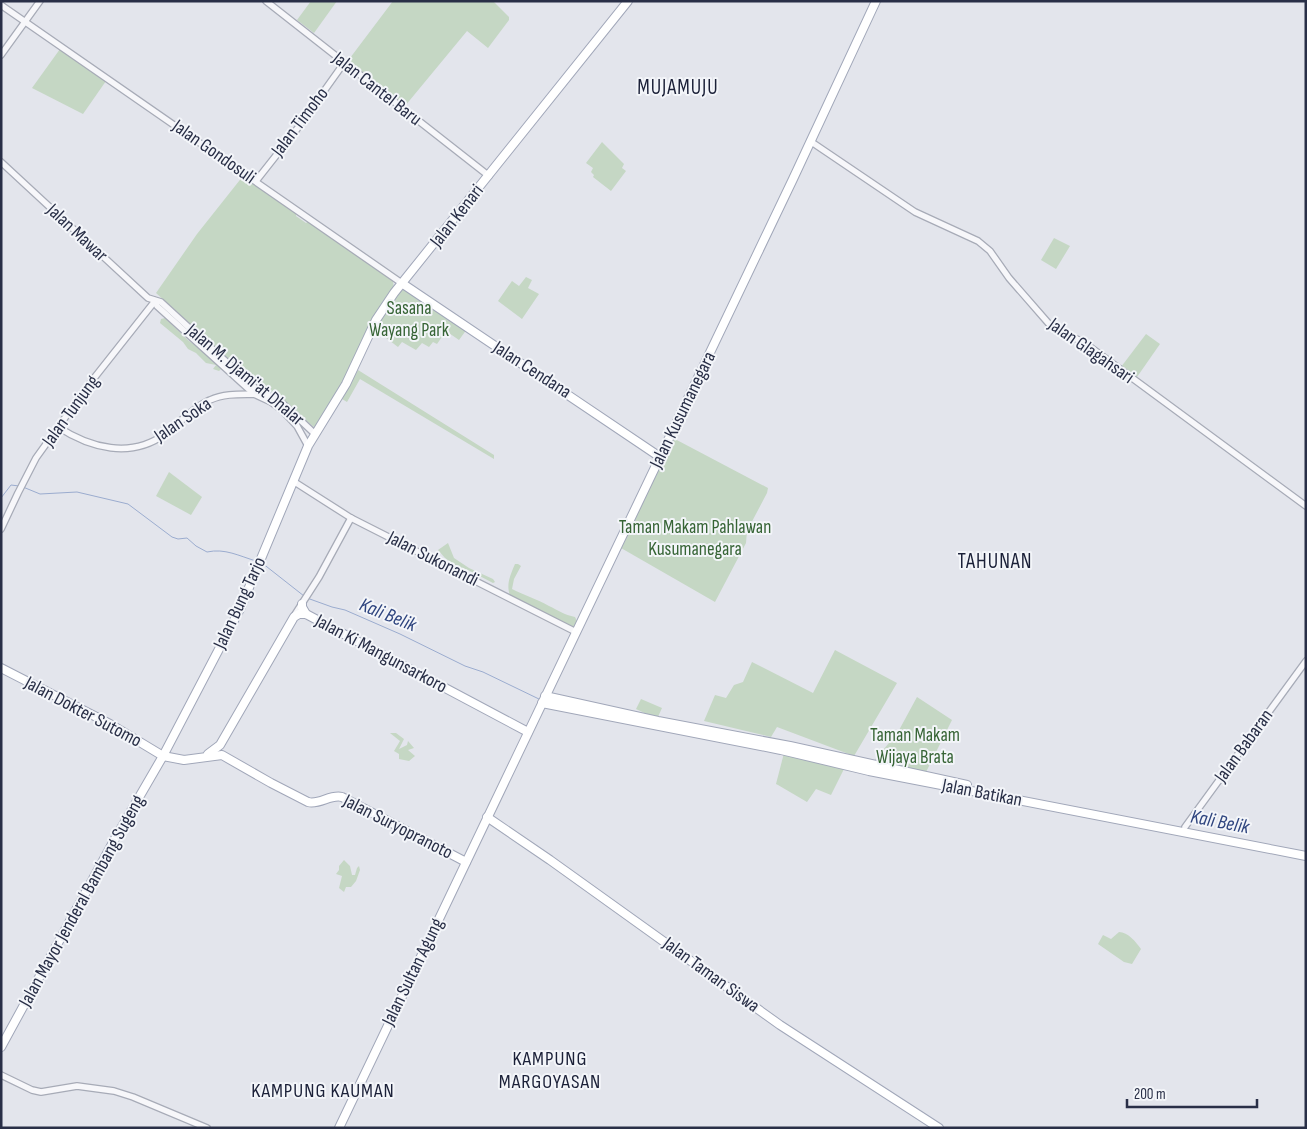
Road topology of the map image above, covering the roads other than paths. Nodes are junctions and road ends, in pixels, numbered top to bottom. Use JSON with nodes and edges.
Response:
{"nodes":[{"id":1,"x":40,"y":1,"type":"edge"},
{"id":2,"x":266,"y":1,"type":"edge"},
{"id":3,"x":628,"y":1,"type":"edge"},
{"id":4,"x":876,"y":1,"type":"edge"},
{"id":5,"x":1,"y":5,"type":"edge"},
{"id":6,"x":26,"y":21,"type":"junction"},
{"id":7,"x":1,"y":55,"type":"edge"},
{"id":8,"x":344,"y":63,"type":"junction"},
{"id":9,"x":810,"y":141,"type":"junction"},
{"id":10,"x":1,"y":162,"type":"edge"},
{"id":11,"x":489,"y":176,"type":"junction"},
{"id":12,"x":256,"y":181,"type":"junction"},
{"id":13,"x":403,"y":284,"type":"junction"},
{"id":14,"x":155,"y":301,"type":"junction"},
{"id":15,"x":226,"y":366,"type":"junction"},
{"id":16,"x":254,"y":394,"type":"junction"},
{"id":17,"x":268,"y":394,"type":"junction"},
{"id":18,"x":58,"y":427,"type":"junction"},
{"id":19,"x":315,"y":434,"type":"junction"},
{"id":20,"x":308,"y":446,"type":"junction"},
{"id":21,"x":660,"y":457,"type":"junction"},
{"id":22,"x":292,"y":481,"type":"junction"},
{"id":23,"x":1306,"y":506,"type":"edge"},
{"id":24,"x":350,"y":518,"type":"junction"},
{"id":25,"x":1,"y":529,"type":"edge"},
{"id":26,"x":305,"y":599,"type":"junction"},
{"id":27,"x":306,"y":614,"type":"junction"},
{"id":28,"x":294,"y":617,"type":"junction"},
{"id":29,"x":576,"y":632,"type":"junction"},
{"id":30,"x":1306,"y":661,"type":"edge"},
{"id":31,"x":1,"y":668,"type":"edge"},
{"id":32,"x":553,"y":681,"type":"junction"},
{"id":33,"x":544,"y":700,"type":"junction"},
{"id":34,"x":559,"y":700,"type":"junction"},
{"id":35,"x":528,"y":732,"type":"junction"},
{"id":36,"x":220,"y":745,"type":"junction"},
{"id":37,"x":790,"y":749,"type":"junction"},
{"id":38,"x":222,"y":755,"type":"junction"},
{"id":39,"x":163,"y":756,"type":"junction"},
{"id":40,"x":206,"y":756,"type":"junction"},
{"id":41,"x":487,"y":817,"type":"junction"},
{"id":42,"x":1184,"y":829,"type":"junction"},
{"id":43,"x":1306,"y":851,"type":"edge"},
{"id":44,"x":1306,"y":856,"type":"edge"},
{"id":45,"x":466,"y":862,"type":"junction"},
{"id":46,"x":1,"y":1047,"type":"edge"},
{"id":47,"x":1,"y":1075,"type":"edge"},
{"id":48,"x":207,"y":1128,"type":"edge"},
{"id":49,"x":339,"y":1128,"type":"edge"},
{"id":50,"x":939,"y":1128,"type":"edge"}],
"edges":[{"from":1,"to":6,"type":"street"},
{"from":2,"to":8,"type":"street","name":"Jalan Cantel Baru"},
{"from":3,"to":11,"type":"main road","name":"Jalan Kenari"},
{"from":4,"to":9,"type":"main road","name":"Jalan Kusumanegara"},
{"from":5,"to":6,"type":"street","name":"Jalan Gondosuli"},
{"from":6,"to":7,"type":"street"},
{"from":6,"to":12,"type":"street","name":"Jalan Gondosuli"},
{"from":8,"to":11,"type":"street","name":"Jalan Cantel Baru"},
{"from":8,"to":12,"type":"street","name":"Jalan Timoho"},
{"from":9,"to":21,"type":"main road","name":"Jalan Kusumanegara"},
{"from":9,"to":23,"type":"street","name":"Jalan Glagahsari"},
{"from":10,"to":14,"type":"street","name":"Jalan Mawar"},
{"from":11,"to":13,"type":"main road","name":"Jalan Kenari"},
{"from":12,"to":13,"type":"street","name":"Jalan Gondosuli"},
{"from":13,"to":19,"type":"main road","name":"Jalan Kenari"},
{"from":13,"to":21,"type":"main road","name":"Jalan Cendana"},
{"from":14,"to":15,"type":"street","name":"Jalan M. Djami'at Dhalar"},
{"from":14,"to":18,"type":"street","name":"Jalan Tunjung"},
{"from":15,"to":16,"type":"street","name":"Jalan M. Djami'at Dhalar"},
{"from":15,"to":17,"type":"street","name":"Jalan M. Djami'at Dhalar"},
{"from":16,"to":17,"type":"street","name":"Jalan Soka"},
{"from":16,"to":18,"type":"street","name":"Jalan Soka"},
{"from":16,"to":20,"type":"street","name":"Jalan M. Djami'at Dhalar"},
{"from":17,"to":19,"type":"street","name":"Jalan M. Djami'at Dhalar"},
{"from":18,"to":25,"type":"street","name":"Jalan Tunjung"},
{"from":19,"to":20,"type":"main road","name":"Jalan Kenari"},
{"from":20,"to":22,"type":"main road","name":"Jalan Bung Tarjo"},
{"from":21,"to":29,"type":"main road","name":"Jalan Kusumanegara"},
{"from":22,"to":24,"type":"street","name":"Jalan Sukonandi"},
{"from":22,"to":39,"type":"main road","name":"Jalan Bung Tarjo"},
{"from":24,"to":26,"type":"street"},
{"from":24,"to":29,"type":"street","name":"Jalan Sukonandi"},
{"from":26,"to":27,"type":"main road"},
{"from":26,"to":28,"type":"street"},
{"from":27,"to":28,"type":"main road","name":"Jalan Ki Mangunsarkoro"},
{"from":27,"to":35,"type":"main road","name":"Jalan Ki Mangunsarkoro"},
{"from":28,"to":36,"type":"main road","name":"Jalan Ki Mangunsarkoro"},
{"from":29,"to":32,"type":"main road","name":"Jalan Kusumanegara"},
{"from":30,"to":42,"type":"street","name":"Jalan Babaran"},
{"from":31,"to":39,"type":"main road","name":"Jalan Dokter Sutomo"},
{"from":32,"to":33,"type":"main road","name":"Jalan Kusumanegara"},
{"from":32,"to":34,"type":"main road"},
{"from":33,"to":34,"type":"main road","name":"Jalan Batikan"},
{"from":33,"to":35,"type":"main road","name":"Jalan Kusumanegara"},
{"from":33,"to":37,"type":"main road","name":"Jalan Batikan"},
{"from":34,"to":37,"type":"main road","name":"Jalan Batikan"},
{"from":35,"to":41,"type":"main road","name":"Jalan Kusumanegara"},
{"from":36,"to":38,"type":"main road"},
{"from":36,"to":40,"type":"main road"},
{"from":37,"to":42,"type":"main road","name":"Jalan Batikan"},
{"from":38,"to":40,"type":"main road"},
{"from":38,"to":45,"type":"main road","name":"Jalan Suryopranoto"},
{"from":39,"to":40,"type":"main road"},
{"from":39,"to":46,"type":"main road","name":"Jalan Mayor Jenderal Bambang Sugeng"},
{"from":41,"to":45,"type":"main road","name":"Jalan Sultan Agung"},
{"from":41,"to":50,"type":"main road","name":"Jalan Taman Siswa"},
{"from":42,"to":43,"type":"main road","name":"Jalan Batikan"},
{"from":42,"to":44,"type":"main road","name":"Jalan Batikan"},
{"from":45,"to":49,"type":"main road","name":"Jalan Sultan Agung"},
{"from":47,"to":48,"type":"street"}]}
